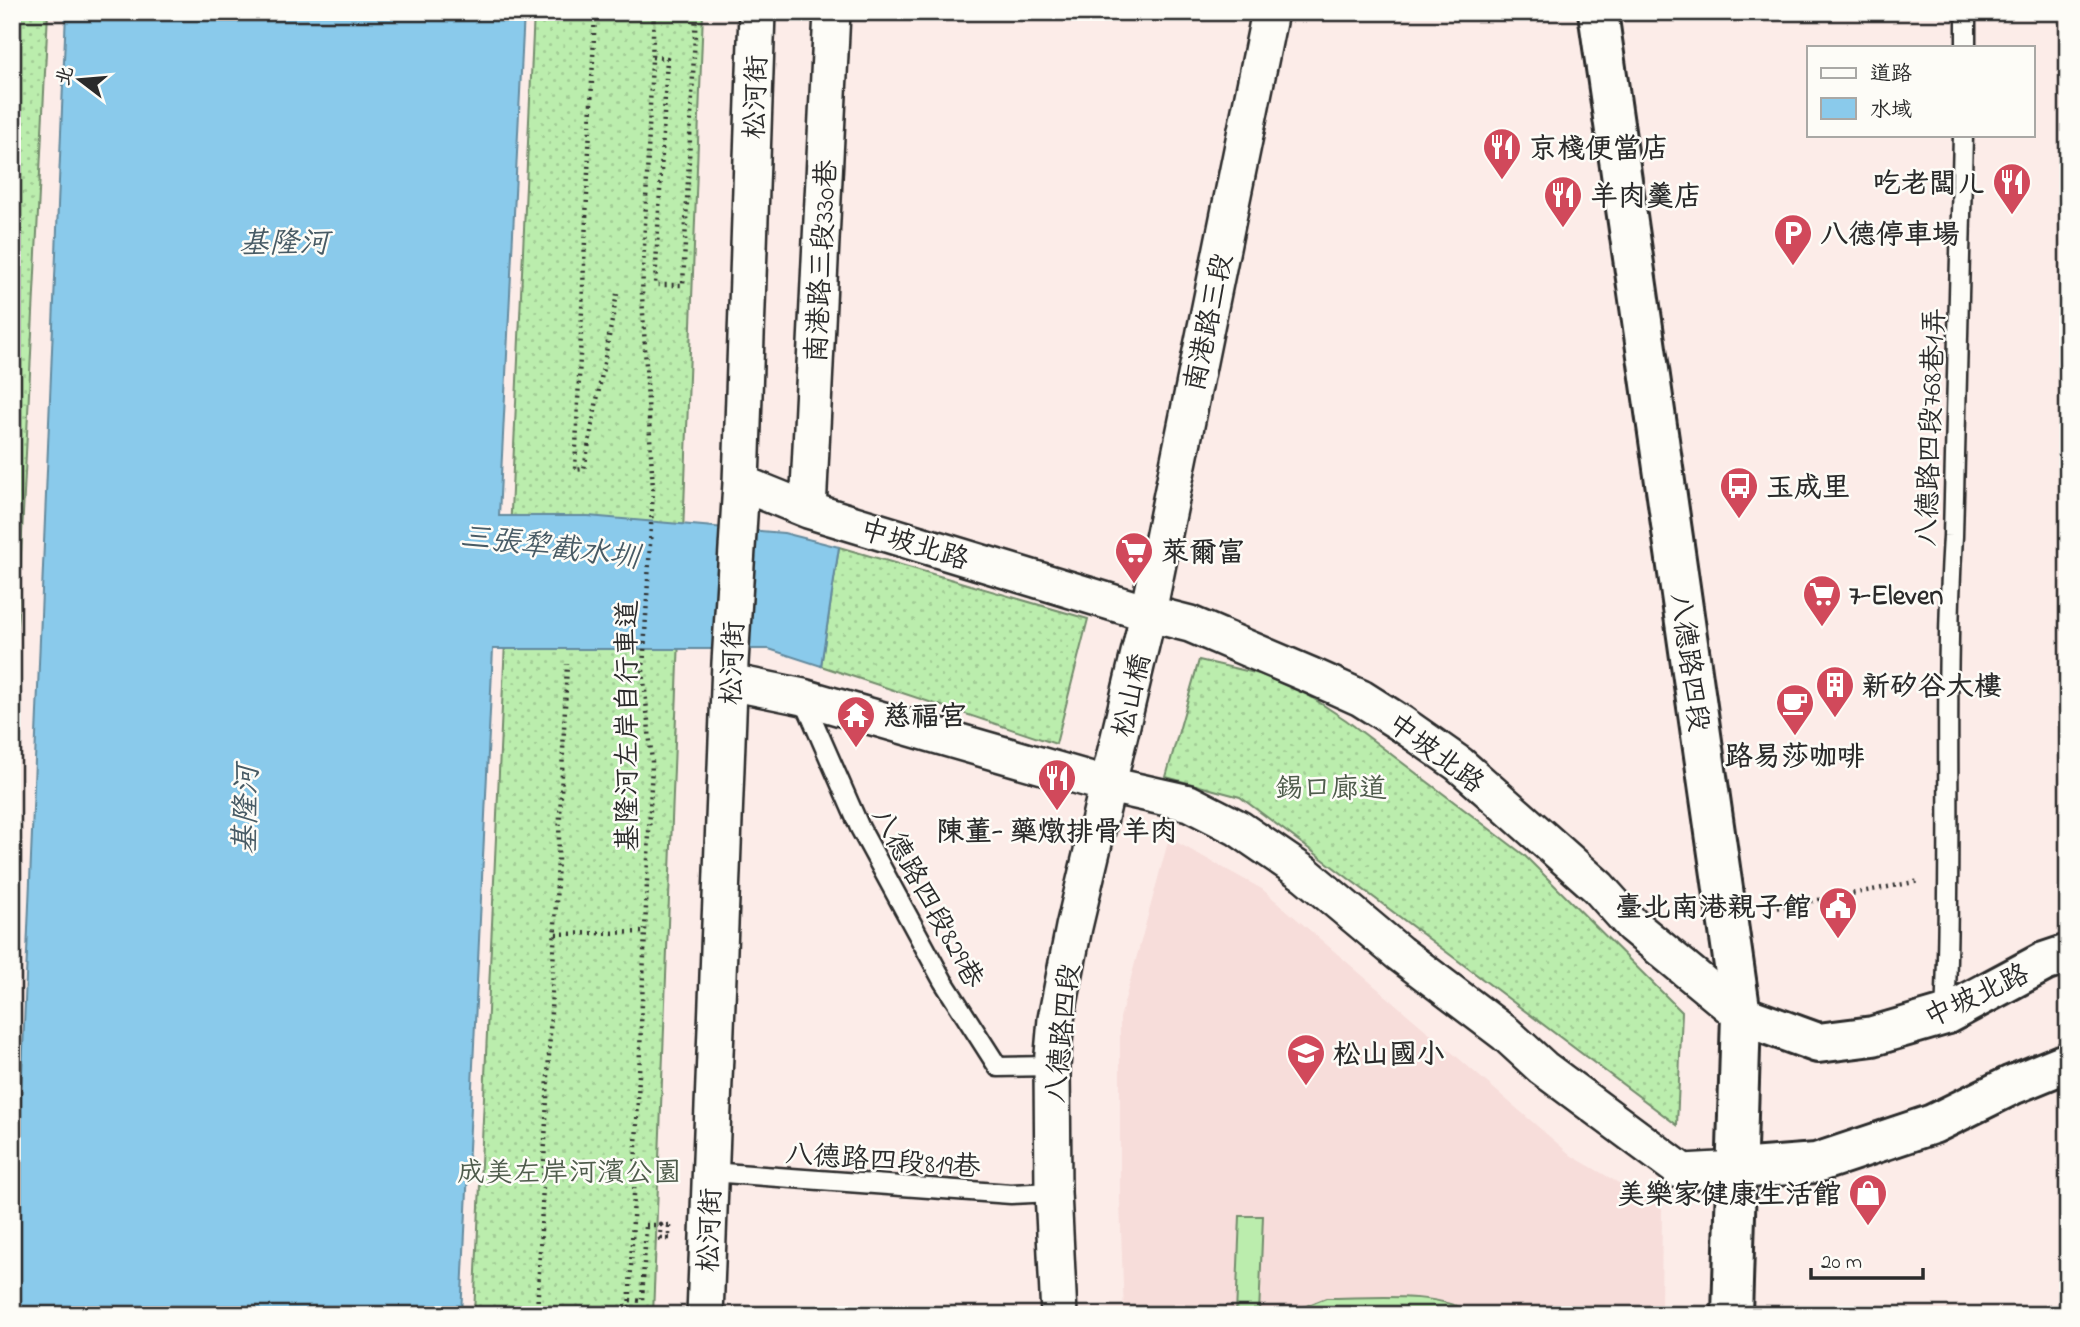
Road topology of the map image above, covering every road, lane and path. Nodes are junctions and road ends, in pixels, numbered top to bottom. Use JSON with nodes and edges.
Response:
{"nodes":[{"id":1,"x":595,"y":12,"type":"edge"},
{"id":2,"x":654,"y":12,"type":"edge"},
{"id":3,"x":696,"y":12,"type":"edge"},
{"id":4,"x":757,"y":12,"type":"edge"},
{"id":5,"x":832,"y":12,"type":"edge"},
{"id":6,"x":1270,"y":12,"type":"edge"},
{"id":7,"x":1598,"y":12,"type":"edge"},
{"id":8,"x":1966,"y":12,"type":"edge"},
{"id":9,"x":1966,"y":46,"type":"edge"},
{"id":10,"x":652,"y":57,"type":"junction"},
{"id":11,"x":1963,"y":136,"type":"edge"},
{"id":12,"x":617,"y":294,"type":"dead end"},
{"id":13,"x":741,"y":483,"type":"junction"},
{"id":14,"x":808,"y":510,"type":"junction"},
{"id":15,"x":1146,"y":622,"type":"junction"},
{"id":16,"x":567,"y":664,"type":"dead end"},
{"id":17,"x":730,"y":673,"type":"junction"},
{"id":18,"x":803,"y":697,"type":"junction"},
{"id":19,"x":1113,"y":771,"type":"junction"},
{"id":20,"x":1948,"y":876,"type":"junction"},
{"id":21,"x":1770,"y":909,"type":"dead end"},
{"id":22,"x":643,"y":932,"type":"junction"},
{"id":23,"x":556,"y":934,"type":"junction"},
{"id":24,"x":2068,"y":954,"type":"edge"},
{"id":25,"x":1741,"y":1015,"type":"junction"},
{"id":26,"x":1945,"y":1015,"type":"junction"},
{"id":27,"x":2068,"y":1062,"type":"edge"},
{"id":28,"x":1052,"y":1066,"type":"junction"},
{"id":29,"x":1737,"y":1168,"type":"junction"},
{"id":30,"x":710,"y":1172,"type":"junction"},
{"id":31,"x":1053,"y":1192,"type":"junction"},
{"id":32,"x":661,"y":1238,"type":"dead end"},
{"id":33,"x":630,"y":1300,"type":"junction"},
{"id":34,"x":537,"y":1315,"type":"edge"},
{"id":35,"x":629,"y":1315,"type":"edge"},
{"id":36,"x":705,"y":1315,"type":"edge"},
{"id":37,"x":1059,"y":1315,"type":"edge"},
{"id":38,"x":1732,"y":1315,"type":"edge"}],
"edges":[{"from":1,"to":12,"type":"path"},
{"from":2,"to":10,"type":"path","name":"基隆河左岸自行車道"},
{"from":3,"to":10,"type":"path"},
{"from":4,"to":13,"type":"street","name":"松河街"},
{"from":5,"to":14,"type":"street","name":"南港路三段330巷"},
{"from":6,"to":15,"type":"street","name":"南港路三段"},
{"from":7,"to":25,"type":"main road","name":"八德路四段"},
{"from":8,"to":9,"type":"lane"},
{"from":10,"to":22,"type":"path","name":"基隆河左岸自行車道"},
{"from":11,"to":20,"type":"lane","name":"八德路四段768巷1弄"},
{"from":13,"to":14,"type":"street","name":"中坡北路"},
{"from":13,"to":17,"type":"street","name":"松河街"},
{"from":14,"to":15,"type":"street","name":"中坡北路"},
{"from":15,"to":19,"type":"street","name":"松山橋"},
{"from":15,"to":25,"type":"street","name":"中坡北路"},
{"from":16,"to":23,"type":"path"},
{"from":17,"to":18,"type":"street"},
{"from":17,"to":30,"type":"street","name":"松河街"},
{"from":18,"to":19,"type":"street"},
{"from":18,"to":28,"type":"lane","name":"八德路四段829巷"},
{"from":19,"to":28,"type":"street","name":"八德路四段"},
{"from":19,"to":29,"type":"street"},
{"from":20,"to":21,"type":"path"},
{"from":20,"to":26,"type":"lane","name":"八德路四段768巷1弄"},
{"from":22,"to":23,"type":"path"},
{"from":22,"to":33,"type":"path","name":"基隆河左岸自行車道"},
{"from":23,"to":34,"type":"path"},
{"from":24,"to":26,"type":"main road","name":"中坡北路"},
{"from":25,"to":26,"type":"main road","name":"中坡北路"},
{"from":25,"to":29,"type":"main road","name":"八德路四段"},
{"from":27,"to":29,"type":"main road"},
{"from":28,"to":31,"type":"street","name":"八德路四段"},
{"from":29,"to":38,"type":"main road","name":"八德路四段"},
{"from":30,"to":31,"type":"lane","name":"八德路四段819巷"},
{"from":30,"to":36,"type":"street","name":"松河街"},
{"from":31,"to":37,"type":"street","name":"八德路四段"},
{"from":32,"to":33,"type":"path","bridge":true},
{"from":33,"to":35,"type":"path","name":"基隆河左岸自行車道"}]}
